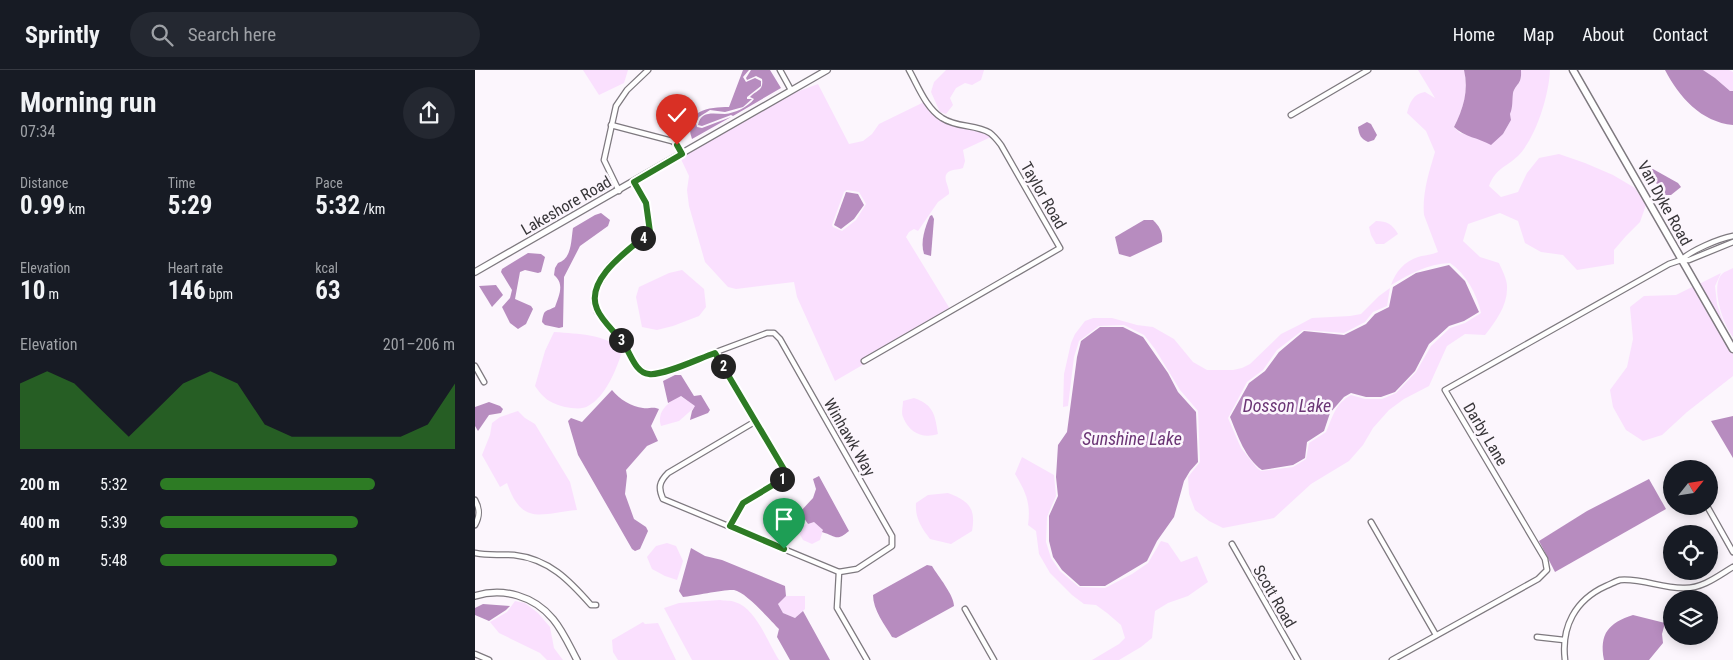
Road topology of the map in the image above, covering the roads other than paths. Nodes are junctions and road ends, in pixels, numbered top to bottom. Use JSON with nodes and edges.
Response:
{"nodes":[{"id":1,"x":648,"y":70,"type":"edge"},
{"id":2,"x":780,"y":70,"type":"edge"},
{"id":3,"x":827,"y":70,"type":"edge"},
{"id":4,"x":909,"y":70,"type":"edge"},
{"id":5,"x":1368,"y":70,"type":"edge"},
{"id":6,"x":1573,"y":70,"type":"edge"},
{"id":7,"x":791,"y":90,"type":"junction"},
{"id":8,"x":1291,"y":115,"type":"dead end"},
{"id":9,"x":611,"y":125,"type":"junction"},
{"id":10,"x":682,"y":154,"type":"junction"},
{"id":11,"x":634,"y":182,"type":"junction"},
{"id":12,"x":619,"y":191,"type":"junction"},
{"id":13,"x":1733,"y":236,"type":"edge"},
{"id":14,"x":1733,"y":242,"type":"edge"},
{"id":15,"x":1681,"y":260,"type":"junction"},
{"id":16,"x":475,"y":272,"type":"edge"},
{"id":17,"x":1733,"y":349,"type":"edge"},
{"id":18,"x":715,"y":353,"type":"junction"},
{"id":19,"x":864,"y":362,"type":"dead end"},
{"id":20,"x":475,"y":366,"type":"edge"},
{"id":21,"x":485,"y":382,"type":"dead end"},
{"id":22,"x":756,"y":421,"type":"junction"},
{"id":23,"x":475,"y":500,"type":"edge"},
{"id":24,"x":1712,"y":515,"type":"edge"},
{"id":25,"x":1371,"y":522,"type":"dead end"},
{"id":26,"x":475,"y":525,"type":"edge"},
{"id":27,"x":730,"y":526,"type":"junction"},
{"id":28,"x":1231,"y":544,"type":"dead end"},
{"id":29,"x":1733,"y":552,"type":"edge"},
{"id":30,"x":475,"y":553,"type":"edge"},
{"id":31,"x":1733,"y":568,"type":"edge"},
{"id":32,"x":839,"y":572,"type":"junction"},
{"id":33,"x":475,"y":596,"type":"edge"},
{"id":34,"x":596,"y":606,"type":"dead end"},
{"id":35,"x":965,"y":609,"type":"dead end"},
{"id":36,"x":1437,"y":635,"type":"junction"},
{"id":37,"x":1537,"y":637,"type":"dead end"},
{"id":38,"x":1564,"y":640,"type":"junction"},
{"id":39,"x":475,"y":654,"type":"edge"},
{"id":40,"x":1401,"y":658,"type":"edge"},
{"id":41,"x":489,"y":660,"type":"edge"},
{"id":42,"x":577,"y":660,"type":"edge"},
{"id":43,"x":867,"y":660,"type":"edge"},
{"id":44,"x":994,"y":660,"type":"edge"},
{"id":45,"x":1298,"y":660,"type":"edge"},
{"id":46,"x":1391,"y":660,"type":"edge"},
{"id":47,"x":1565,"y":660,"type":"edge"}],
"edges":[{"from":1,"to":9,"type":"street"},
{"from":2,"to":7,"type":"street"},
{"from":3,"to":7,"type":"street","name":"Lakeshore Road"},
{"from":4,"to":19,"type":"street","name":"Taylor Road"},
{"from":5,"to":8,"type":"street"},
{"from":6,"to":15,"type":"main road","name":"Van Dyke Road"},
{"from":7,"to":10,"type":"street","name":"Lakeshore Road"},
{"from":9,"to":10,"type":"street"},
{"from":9,"to":12,"type":"street"},
{"from":10,"to":11,"type":"street","name":"Lakeshore Road"},
{"from":11,"to":12,"type":"street","name":"Lakeshore Road"},
{"from":11,"to":18,"type":"street","name":"Winhawk Way"},
{"from":12,"to":16,"type":"street","name":"Lakeshore Road"},
{"from":13,"to":15,"type":"street"},
{"from":14,"to":15,"type":"street"},
{"from":15,"to":17,"type":"main road","name":"Van Dyke Road"},
{"from":15,"to":36,"type":"street","name":"Darby Lane"},
{"from":18,"to":22,"type":"street"},
{"from":18,"to":32,"type":"street","name":"Winhawk Way"},
{"from":20,"to":21,"type":"street"},
{"from":22,"to":27,"type":"street"},
{"from":22,"to":27,"type":"street"},
{"from":23,"to":26,"type":"street"},
{"from":24,"to":29,"type":"street"},
{"from":25,"to":36,"type":"street"},
{"from":27,"to":32,"type":"street"},
{"from":28,"to":45,"type":"street","name":"Scott Road"},
{"from":30,"to":34,"type":"street"},
{"from":31,"to":38,"type":"street"},
{"from":32,"to":43,"type":"street"},
{"from":33,"to":42,"type":"street"},
{"from":35,"to":44,"type":"street"},
{"from":36,"to":40,"type":"street","name":"Darby Lane"},
{"from":37,"to":38,"type":"street"},
{"from":38,"to":47,"type":"street"},
{"from":39,"to":41,"type":"street"},
{"from":40,"to":46,"type":"street","name":"Darby Lane"}]}
